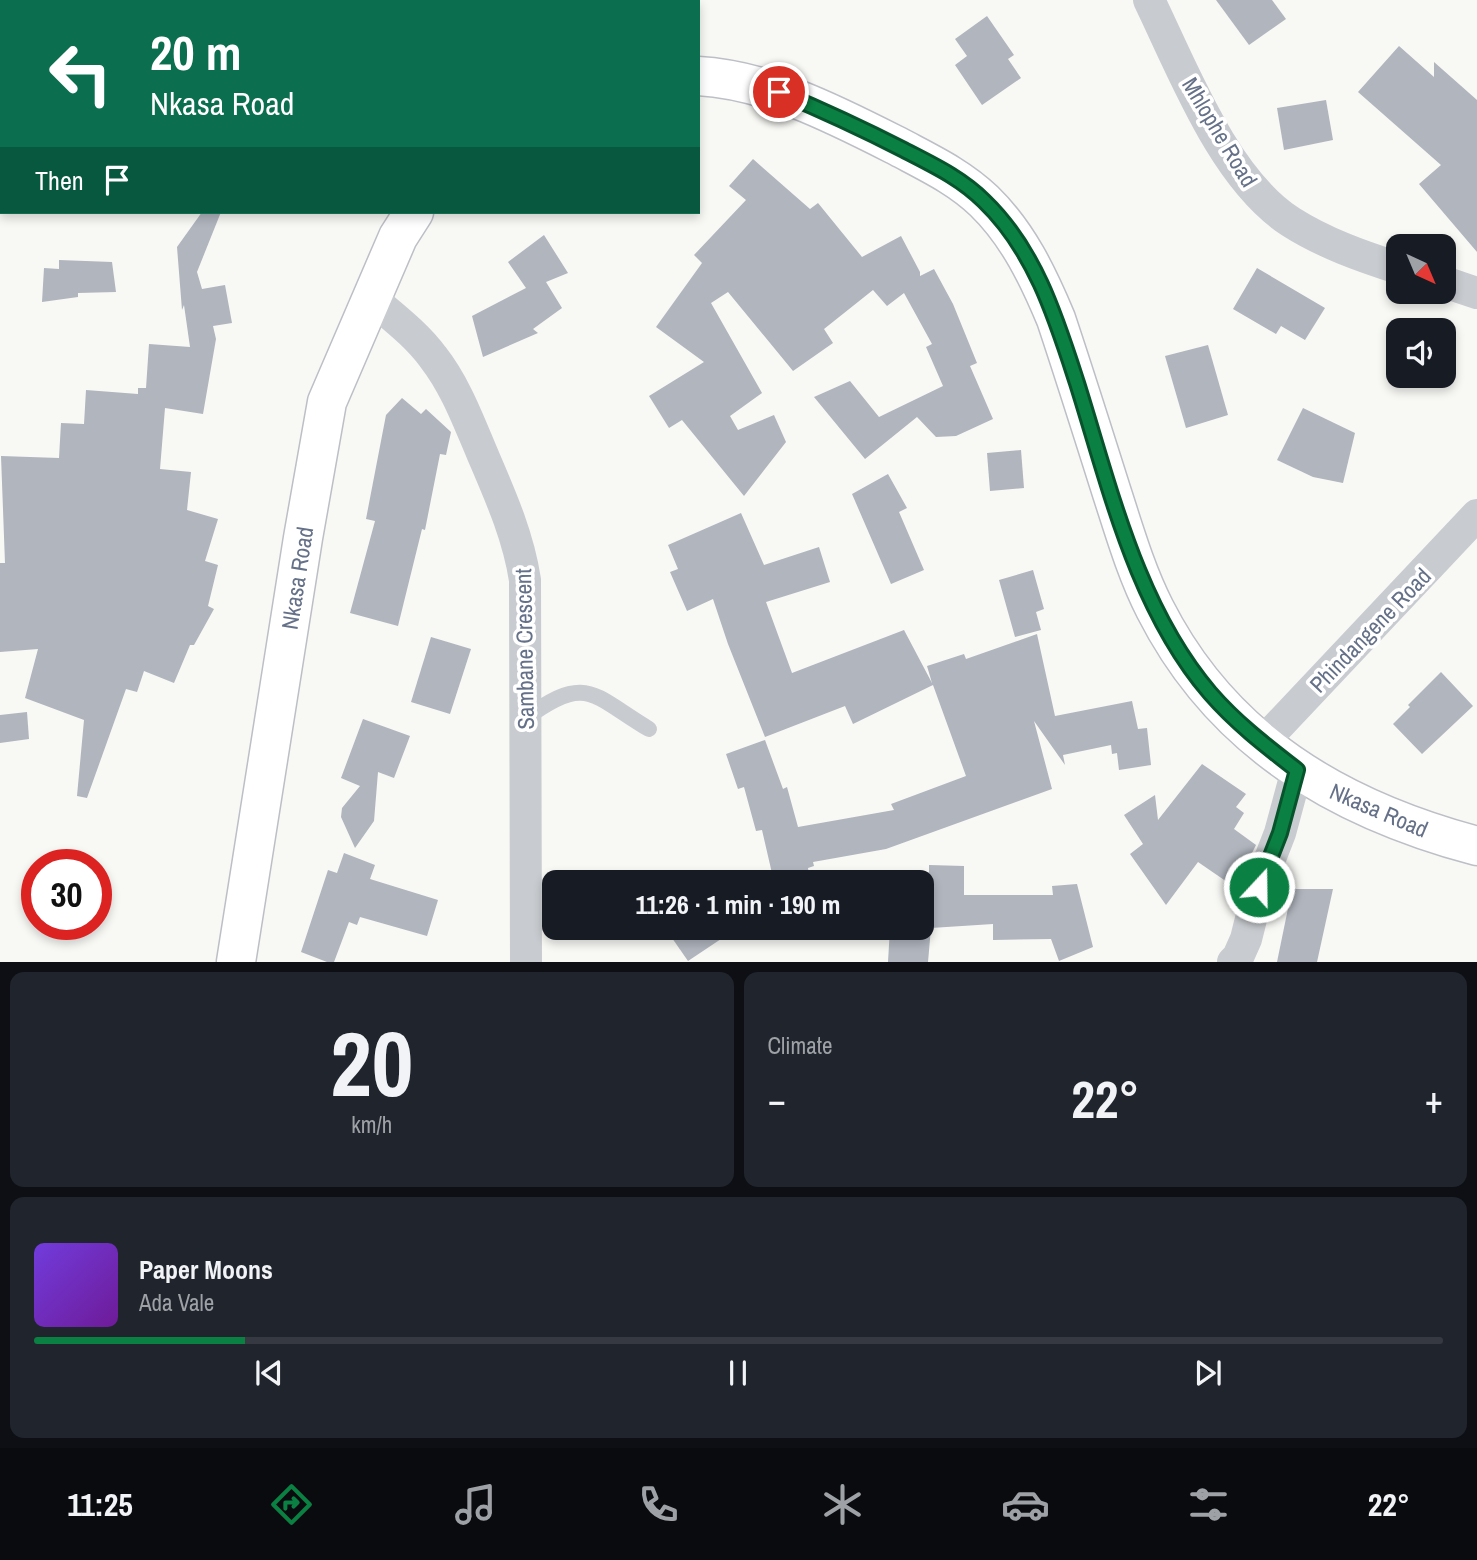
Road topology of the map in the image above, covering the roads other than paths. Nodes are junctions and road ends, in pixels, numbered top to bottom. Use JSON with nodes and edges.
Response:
{"nodes":[{"id":1,"x":1149,"y":0,"type":"edge"},
{"id":2,"x":700,"y":76,"type":"edge"},
{"id":3,"x":413,"y":214,"type":"edge"},
{"id":4,"x":1386,"y":264,"type":"edge"},
{"id":5,"x":1456,"y":286,"type":"edge"},
{"id":6,"x":1477,"y":293,"type":"edge"},
{"id":7,"x":371,"y":298,"type":"junction"},
{"id":8,"x":1477,"y":515,"type":"edge"},
{"id":9,"x":526,"y":718,"type":"junction"},
{"id":10,"x":649,"y":729,"type":"dead end"},
{"id":11,"x":1262,"y":743,"type":"junction"},
{"id":12,"x":1297,"y":770,"type":"junction"},
{"id":13,"x":1477,"y":846,"type":"edge"},
{"id":14,"x":236,"y":961,"type":"edge"},
{"id":15,"x":526,"y":961,"type":"edge"},
{"id":16,"x":1233,"y":961,"type":"edge"}],
"edges":[{"from":1,"to":4,"type":"street","name":"Mhlophe Road"},
{"from":2,"to":11,"type":"street","name":"Nkasa Road"},
{"from":3,"to":7,"type":"street","name":"Nkasa Road"},
{"from":5,"to":6,"type":"street"},
{"from":7,"to":9,"type":"street","name":"Sambane Crescent"},
{"from":7,"to":14,"type":"street","name":"Nkasa Road"},
{"from":8,"to":11,"type":"street","name":"Phindangene Road"},
{"from":9,"to":10,"type":"lane"},
{"from":9,"to":15,"type":"street","name":"Sambane Crescent"},
{"from":11,"to":12,"type":"street","name":"Nkasa Road"},
{"from":12,"to":13,"type":"street","name":"Nkasa Road"},
{"from":12,"to":16,"type":"street"}]}
